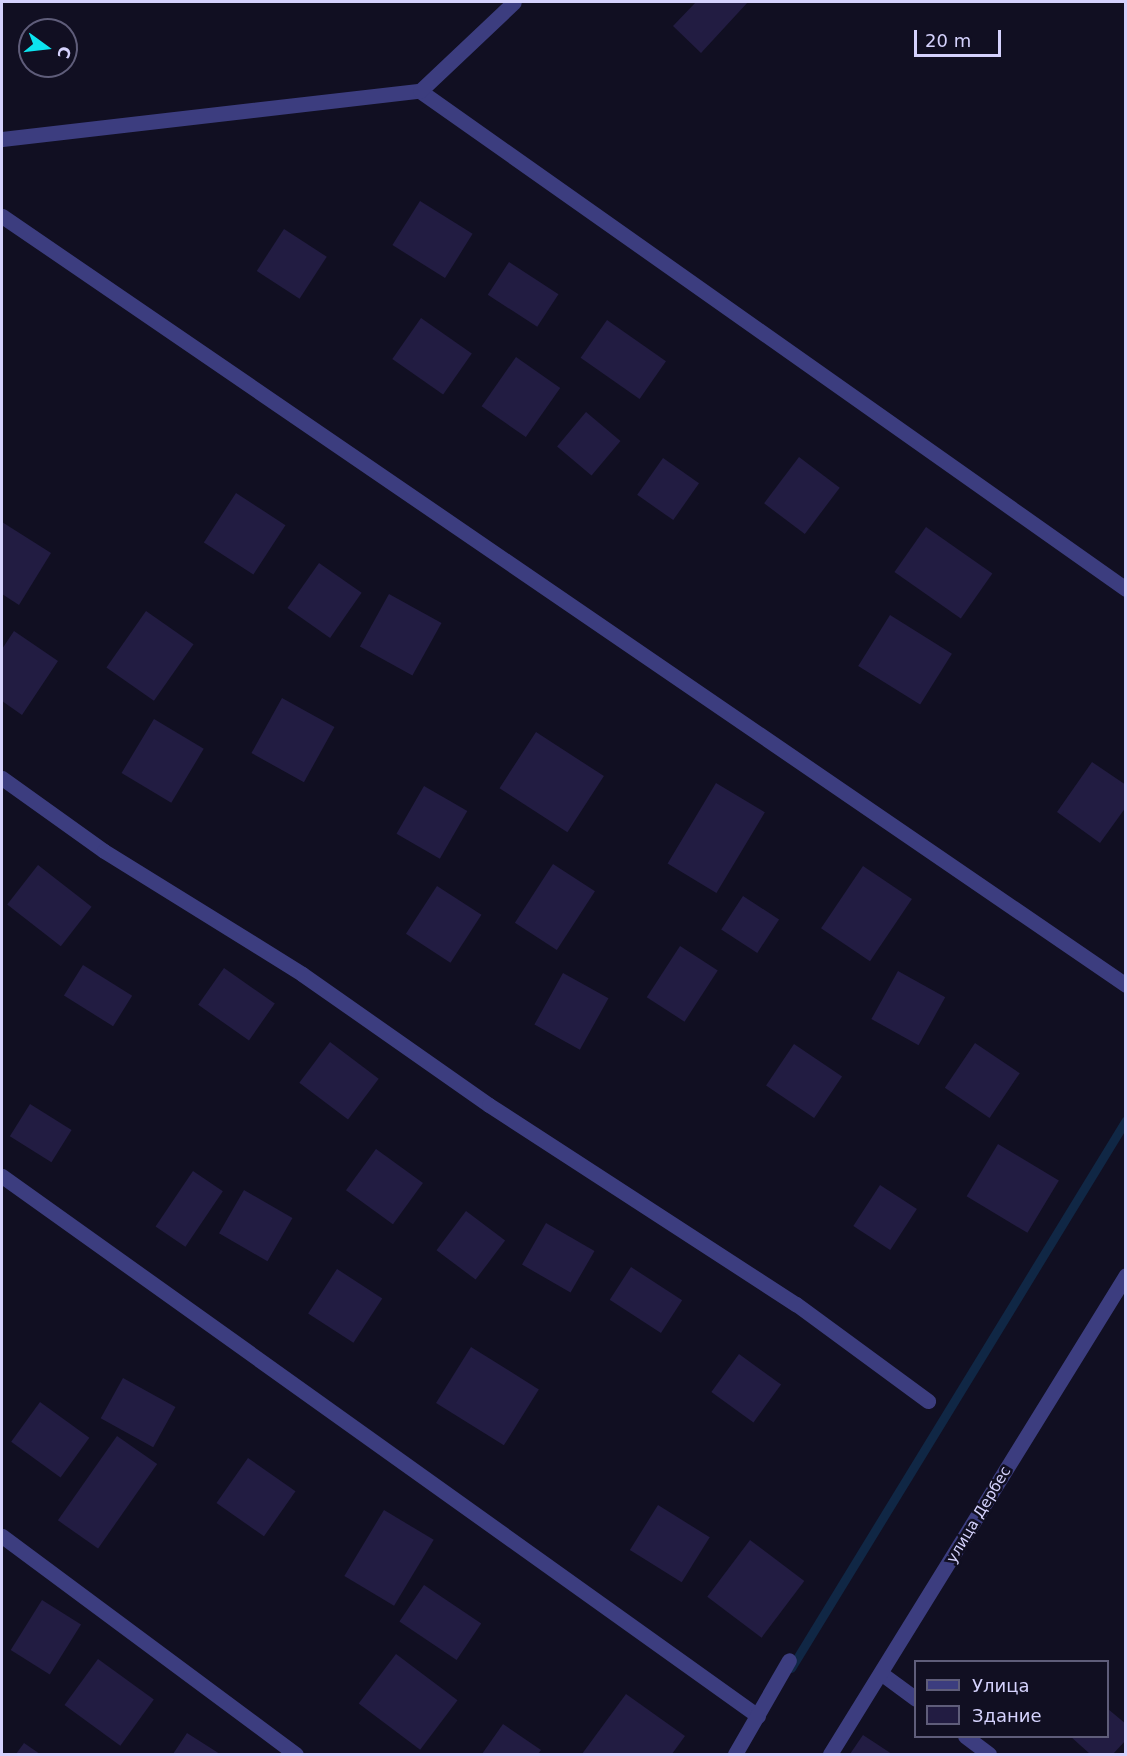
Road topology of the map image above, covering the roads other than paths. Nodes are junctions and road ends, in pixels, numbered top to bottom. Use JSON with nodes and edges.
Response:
{"nodes":[{"id":1,"x":514,"y":2,"type":"edge"},
{"id":2,"x":420,"y":91,"type":"junction"},
{"id":3,"x":2,"y":139,"type":"edge"},
{"id":4,"x":2,"y":216,"type":"edge"},
{"id":5,"x":1125,"y":589,"type":"edge"},
{"id":6,"x":2,"y":778,"type":"edge"},
{"id":7,"x":1125,"y":985,"type":"edge"},
{"id":8,"x":2,"y":1176,"type":"edge"},
{"id":9,"x":1125,"y":1275,"type":"edge"},
{"id":10,"x":928,"y":1401,"type":"dead end"},
{"id":11,"x":2,"y":1536,"type":"edge"},
{"id":12,"x":789,"y":1660,"type":"dead end"},
{"id":13,"x":882,"y":1674,"type":"junction"},
{"id":14,"x":914,"y":1698,"type":"edge"},
{"id":15,"x":758,"y":1716,"type":"junction"},
{"id":16,"x":966,"y":1738,"type":"edge"},
{"id":17,"x":296,"y":1755,"type":"edge"},
{"id":18,"x":735,"y":1755,"type":"edge"},
{"id":19,"x":830,"y":1755,"type":"edge"},
{"id":20,"x":989,"y":1755,"type":"edge"}],
"edges":[{"from":1,"to":2,"type":"street"},
{"from":2,"to":3,"type":"street"},
{"from":2,"to":5,"type":"street"},
{"from":4,"to":7,"type":"street"},
{"from":6,"to":10,"type":"street"},
{"from":8,"to":15,"type":"street"},
{"from":9,"to":13,"type":"street","name":"улица Дербес"},
{"from":11,"to":17,"type":"street"},
{"from":12,"to":15,"type":"street"},
{"from":13,"to":14,"type":"street"},
{"from":13,"to":19,"type":"street","name":"улица Дербес"},
{"from":15,"to":18,"type":"street"},
{"from":16,"to":20,"type":"street"}]}
